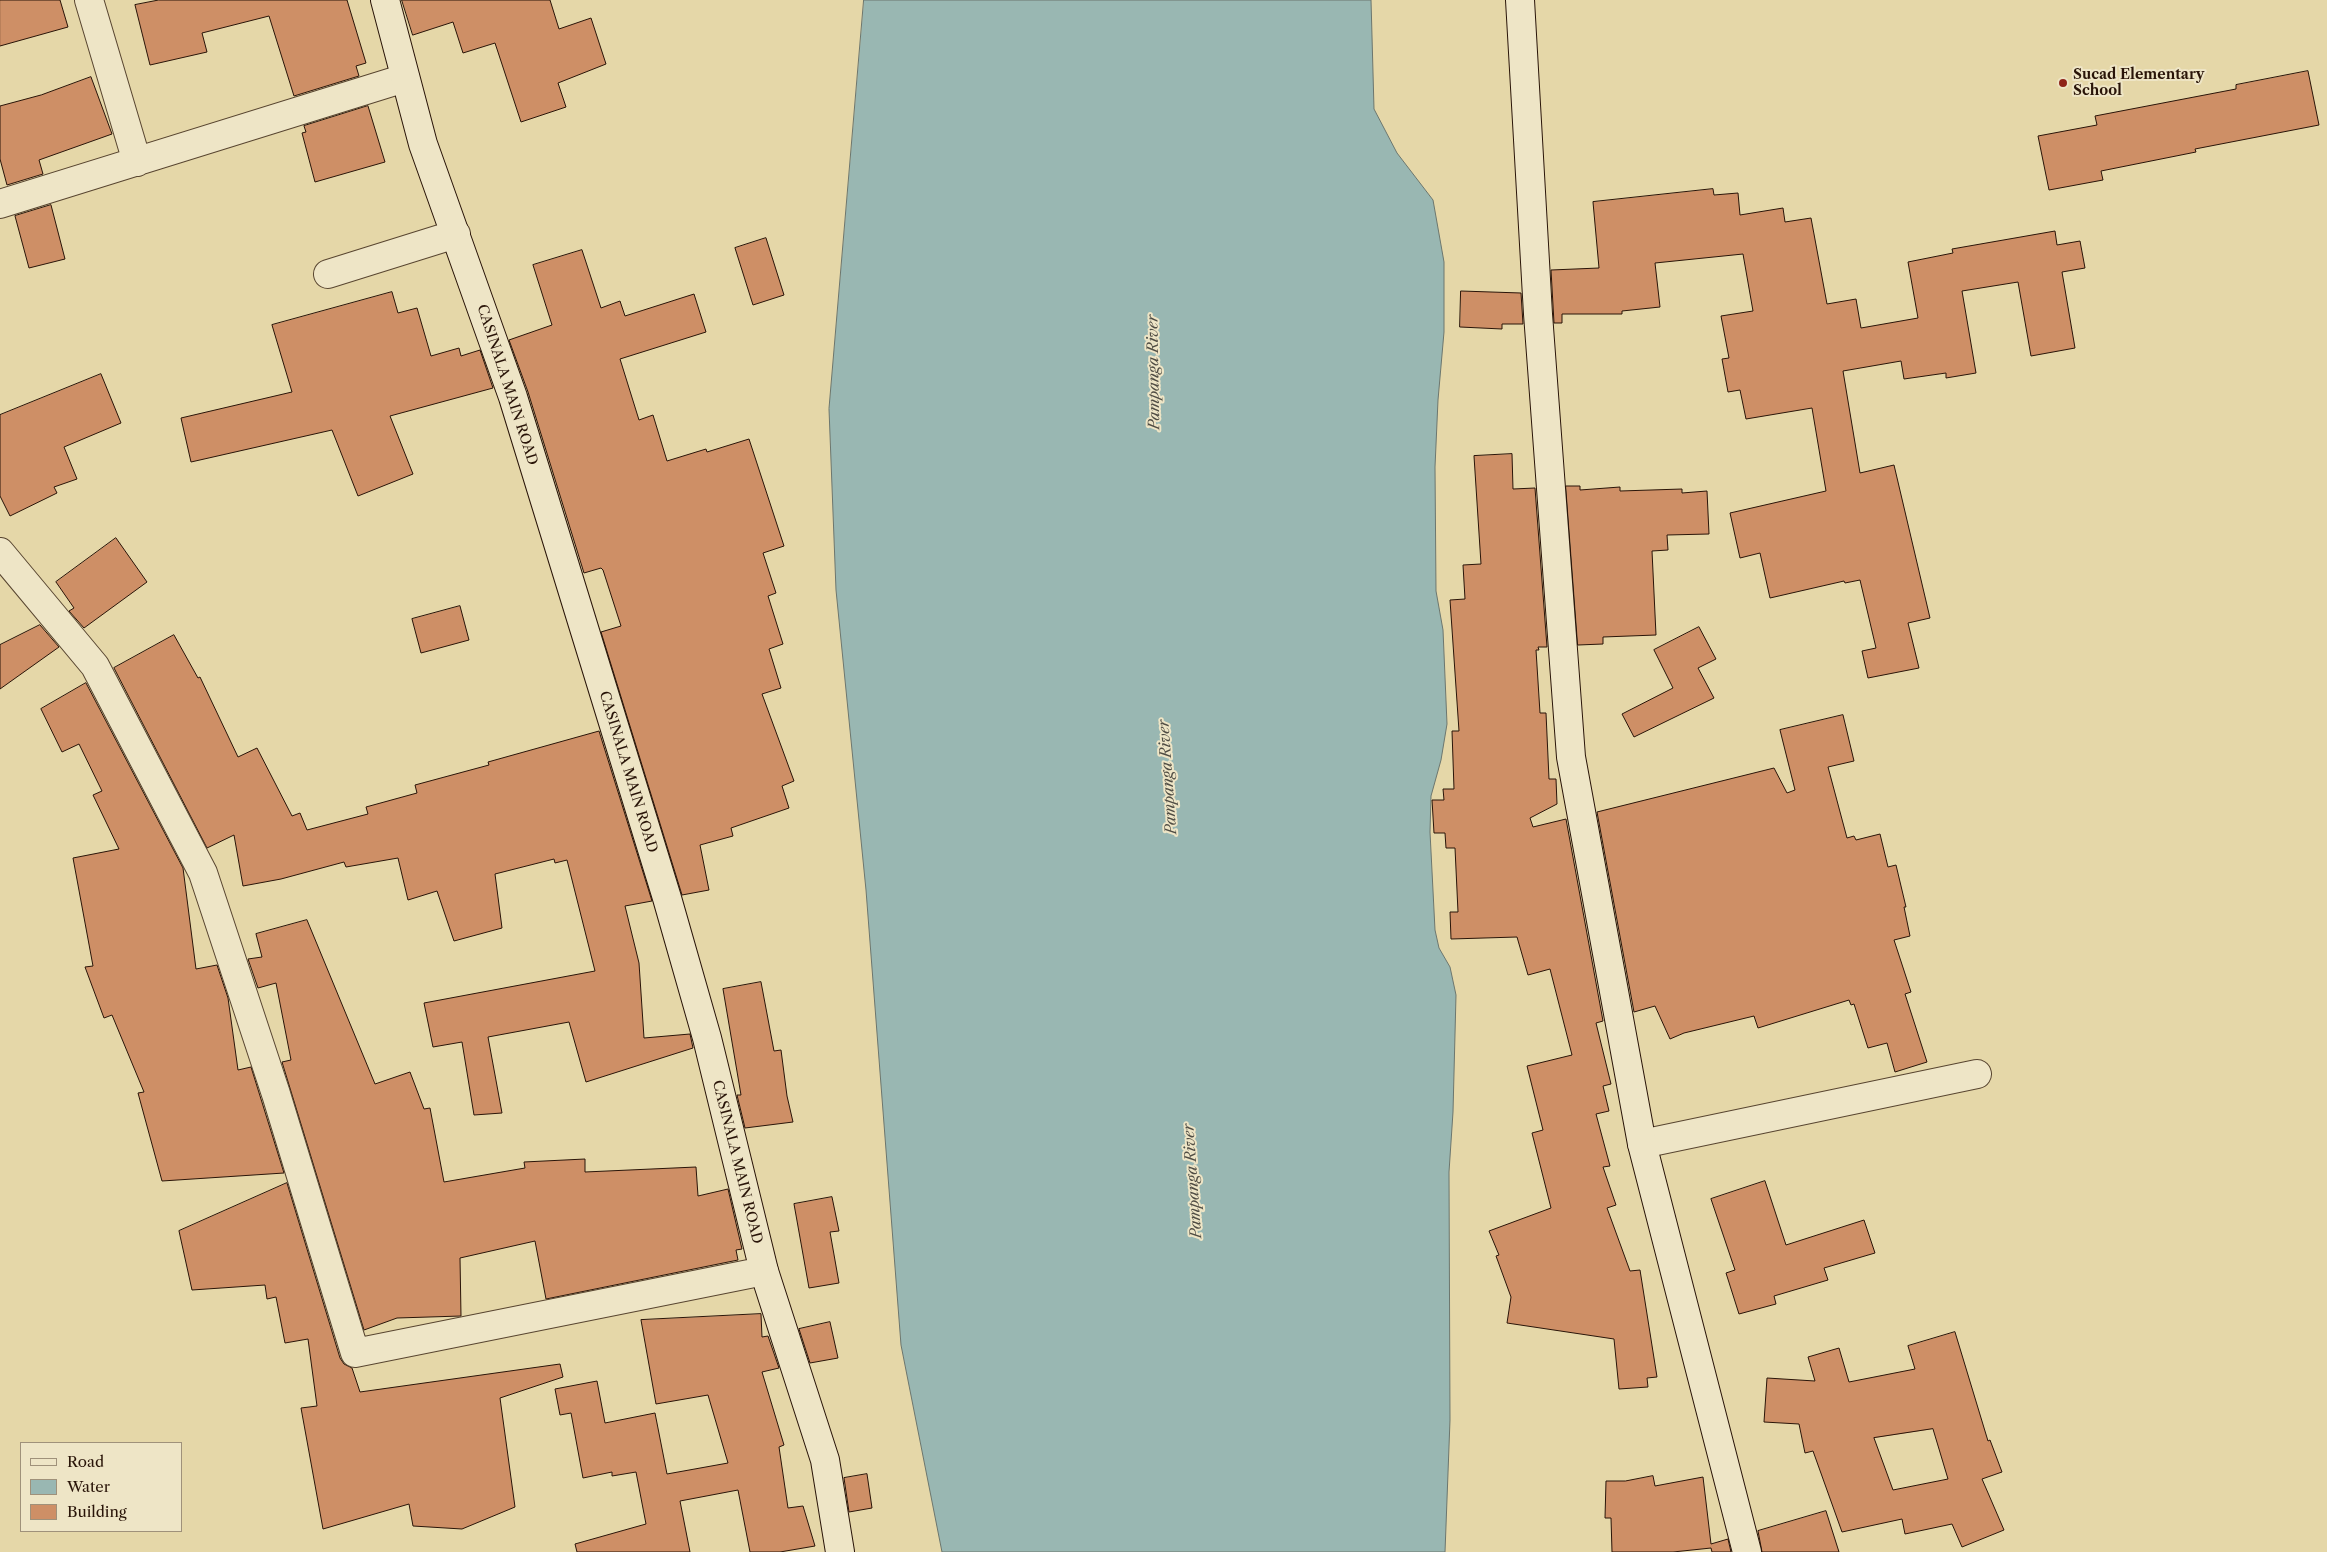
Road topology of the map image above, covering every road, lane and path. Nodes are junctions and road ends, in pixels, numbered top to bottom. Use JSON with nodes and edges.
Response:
{"nodes":[{"id":1,"x":89,"y":0,"type":"edge"},
{"id":2,"x":385,"y":0,"type":"edge"},
{"id":3,"x":1520,"y":0,"type":"edge"},
{"id":4,"x":405,"y":78,"type":"junction"},
{"id":5,"x":137,"y":162,"type":"junction"},
{"id":6,"x":0,"y":204,"type":"edge"},
{"id":7,"x":456,"y":234,"type":"junction"},
{"id":8,"x":328,"y":274,"type":"dead end"},
{"id":9,"x":0,"y":552,"type":"edge"},
{"id":10,"x":1977,"y":1074,"type":"dead end"},
{"id":11,"x":1642,"y":1144,"type":"junction"},
{"id":12,"x":764,"y":1271,"type":"junction"},
{"id":13,"x":840,"y":1552,"type":"edge"},
{"id":14,"x":1747,"y":1552,"type":"edge"}],
"edges":[{"from":1,"to":5,"type":"street"},
{"from":2,"to":4,"type":"street","name":"CASINALA MAIN ROAD"},
{"from":3,"to":11,"type":"street"},
{"from":4,"to":5,"type":"street"},
{"from":4,"to":7,"type":"street","name":"CASINALA MAIN ROAD"},
{"from":5,"to":6,"type":"street"},
{"from":7,"to":8,"type":"street"},
{"from":7,"to":12,"type":"street","name":"CASINALA MAIN ROAD"},
{"from":9,"to":12,"type":"street"},
{"from":10,"to":11,"type":"street"},
{"from":11,"to":14,"type":"street"},
{"from":12,"to":13,"type":"street","name":"CASINALA MAIN ROAD"}]}
